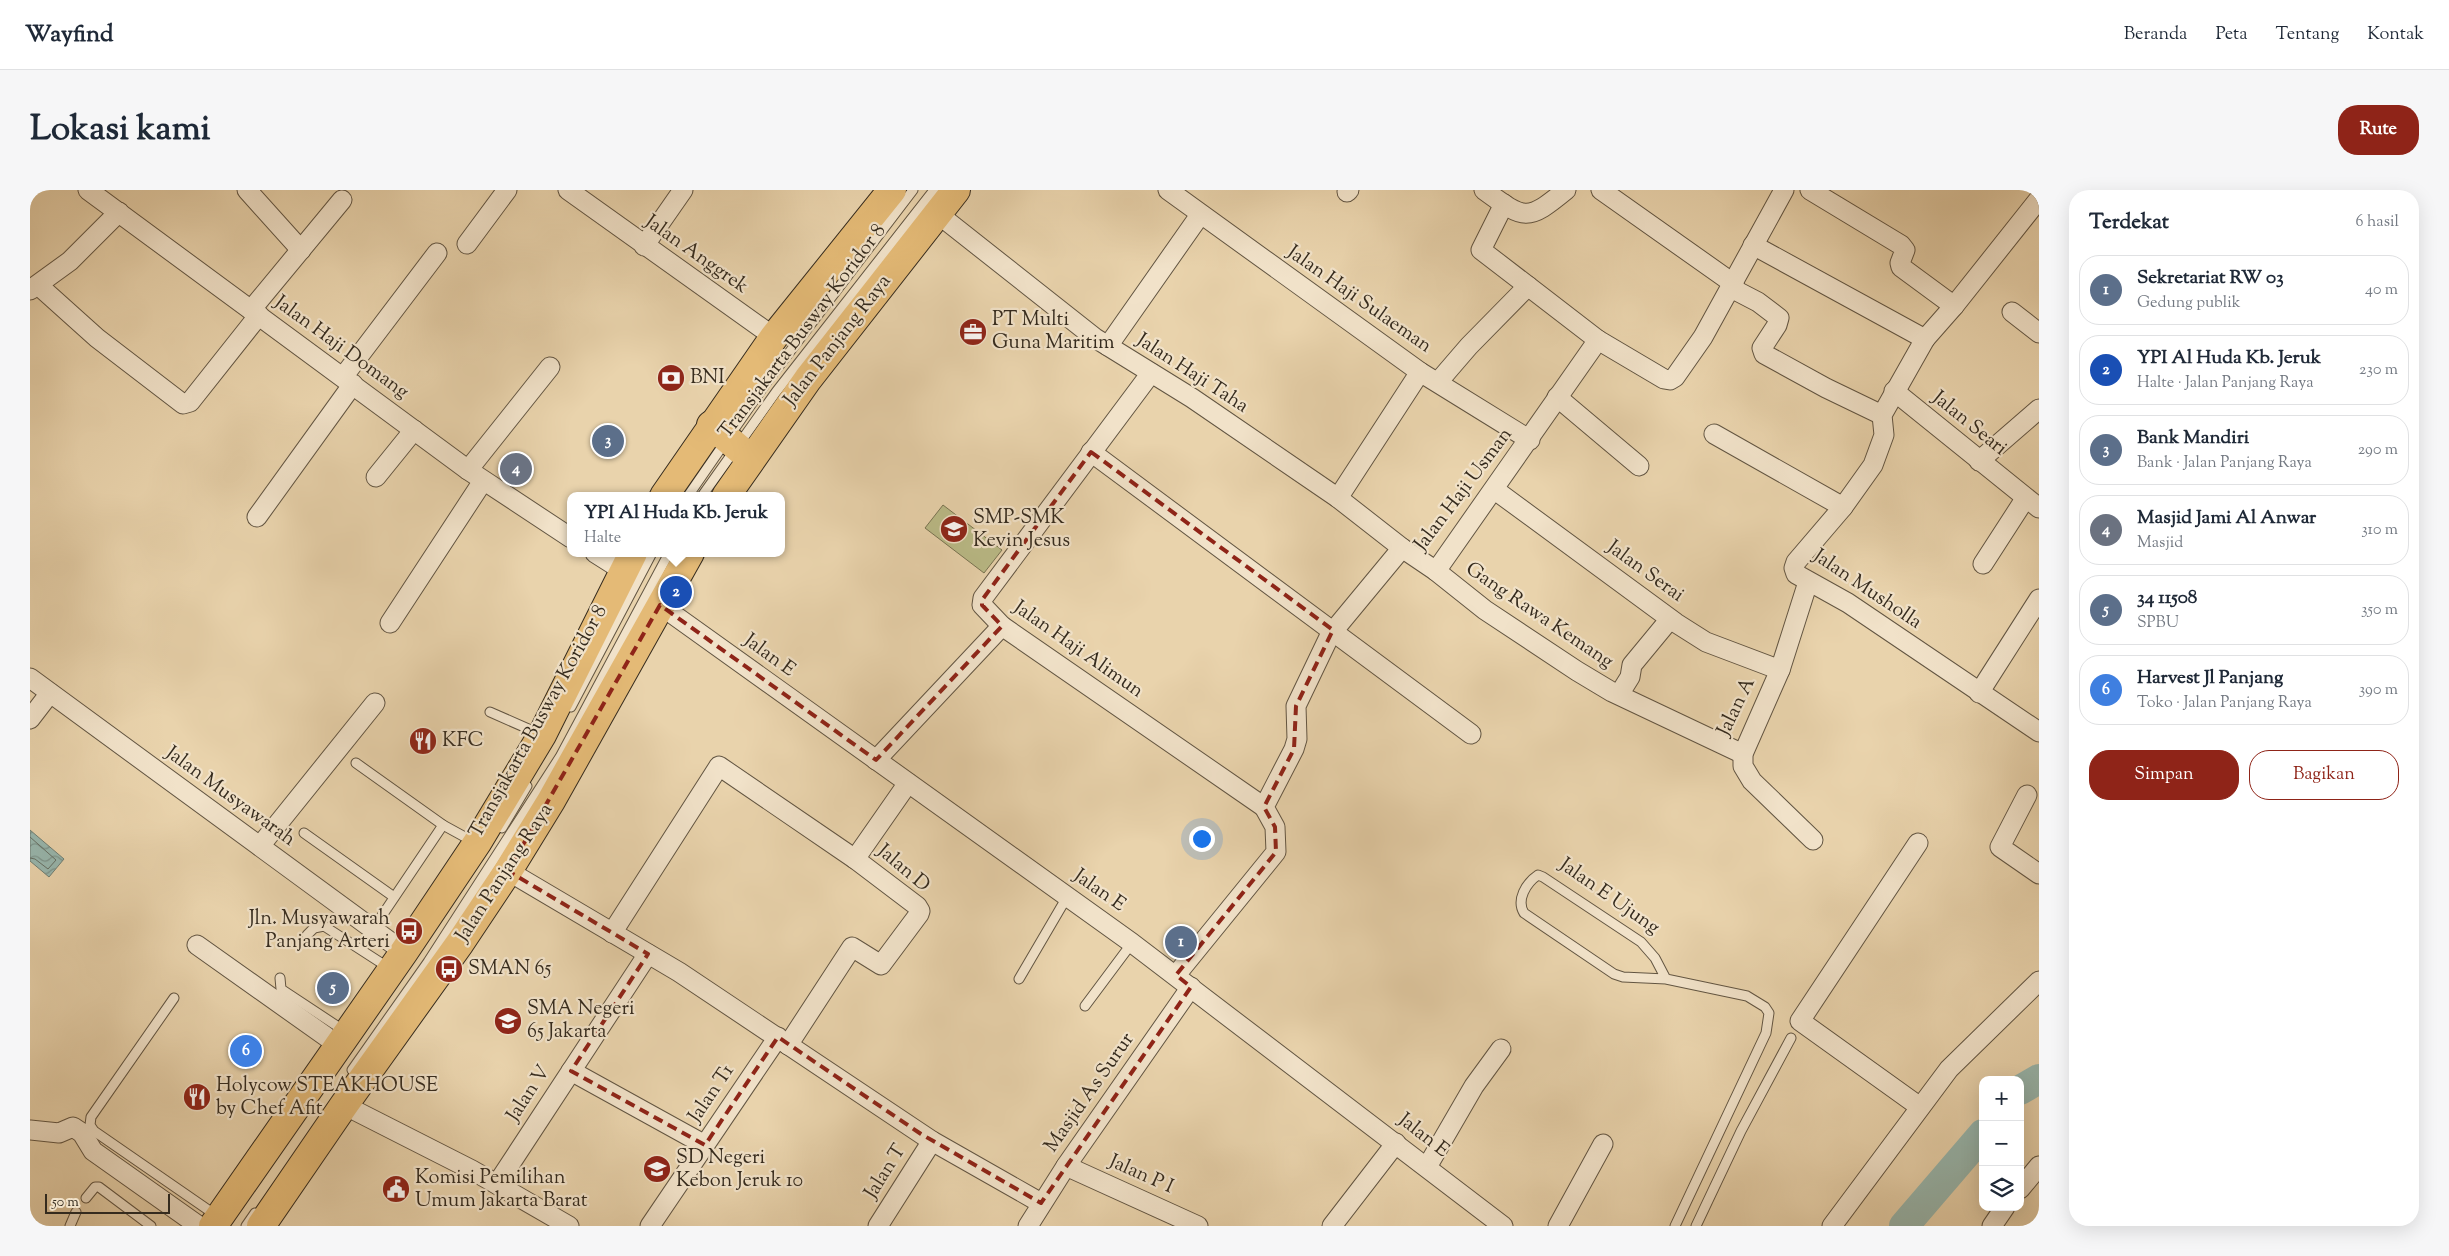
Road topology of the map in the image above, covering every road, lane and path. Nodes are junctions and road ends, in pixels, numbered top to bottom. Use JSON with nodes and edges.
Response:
{"nodes":[{"id":1,"x":88,"y":190,"type":"edge"},
{"id":2,"x":247,"y":190,"type":"edge"},
{"id":3,"x":507,"y":190,"type":"edge"},
{"id":4,"x":568,"y":190,"type":"edge"},
{"id":5,"x":683,"y":190,"type":"edge"},
{"id":6,"x":892,"y":190,"type":"edge"},
{"id":7,"x":913,"y":190,"type":"edge"},
{"id":8,"x":956,"y":190,"type":"edge"},
{"id":9,"x":1168,"y":190,"type":"edge"},
{"id":10,"x":1484,"y":190,"type":"edge"},
{"id":11,"x":1566,"y":190,"type":"edge"},
{"id":12,"x":1601,"y":190,"type":"edge"},
{"id":13,"x":1784,"y":190,"type":"edge"},
{"id":14,"x":1810,"y":190,"type":"edge"},
{"id":15,"x":2039,"y":199,"type":"edge"},
{"id":16,"x":342,"y":200,"type":"dead end"},
{"id":17,"x":936,"y":202,"type":"edge"},
{"id":18,"x":1504,"y":204,"type":"junction"},
{"id":19,"x":119,"y":212,"type":"junction"},
{"id":20,"x":1200,"y":215,"type":"junction"},
{"id":21,"x":466,"y":244,"type":"dead end"},
{"id":22,"x":1753,"y":245,"type":"junction"},
{"id":23,"x":644,"y":246,"type":"junction"},
{"id":24,"x":301,"y":250,"type":"junction"},
{"id":25,"x":436,"y":253,"type":"dead end"},
{"id":26,"x":1528,"y":286,"type":"junction"},
{"id":27,"x":1732,"y":286,"type":"junction"},
{"id":28,"x":34,"y":288,"type":"edge"},
{"id":29,"x":1954,"y":306,"type":"junction"},
{"id":30,"x":2012,"y":312,"type":"dead end"},
{"id":31,"x":255,"y":313,"type":"junction"},
{"id":32,"x":2039,"y":333,"type":"edge"},
{"id":33,"x":774,"y":337,"type":"junction"},
{"id":34,"x":1925,"y":339,"type":"junction"},
{"id":35,"x":1598,"y":340,"type":"junction"},
{"id":36,"x":1108,"y":346,"type":"junction"},
{"id":37,"x":550,"y":366,"type":"dead end"},
{"id":38,"x":1420,"y":372,"type":"junction"},
{"id":39,"x":1151,"y":373,"type":"junction"},
{"id":40,"x":348,"y":380,"type":"junction"},
{"id":41,"x":1438,"y":382,"type":"junction"},
{"id":42,"x":1894,"y":391,"type":"junction"},
{"id":43,"x":1557,"y":398,"type":"junction"},
{"id":44,"x":2039,"y":409,"type":"edge"},
{"id":45,"x":1882,"y":415,"type":"junction"},
{"id":46,"x":414,"y":430,"type":"junction"},
{"id":47,"x":1714,"y":434,"type":"dead end"},
{"id":48,"x":1530,"y":440,"type":"junction"},
{"id":49,"x":731,"y":442,"type":"junction"},
{"id":50,"x":1091,"y":452,"type":"junction"},
{"id":51,"x":1979,"y":461,"type":"junction"},
{"id":52,"x":1639,"y":466,"type":"dead end"},
{"id":53,"x":468,"y":470,"type":"junction"},
{"id":54,"x":376,"y":477,"type":"dead end"},
{"id":55,"x":483,"y":481,"type":"junction"},
{"id":56,"x":1495,"y":490,"type":"junction"},
{"id":57,"x":669,"y":492,"type":"edge"},
{"id":58,"x":691,"y":492,"type":"edge"},
{"id":59,"x":704,"y":492,"type":"edge"},
{"id":60,"x":726,"y":492,"type":"edge"},
{"id":61,"x":1338,"y":498,"type":"junction"},
{"id":62,"x":2032,"y":504,"type":"edge"},
{"id":63,"x":1842,"y":507,"type":"junction"},
{"id":64,"x":257,"y":517,"type":"dead end"},
{"id":65,"x":567,"y":535,"type":"edge"},
{"id":66,"x":1402,"y":548,"type":"junction"},
{"id":67,"x":609,"y":557,"type":"edge"},
{"id":68,"x":650,"y":557,"type":"edge"},
{"id":69,"x":667,"y":557,"type":"edge"},
{"id":70,"x":688,"y":557,"type":"edge"},
{"id":71,"x":629,"y":563,"type":"edge"},
{"id":72,"x":1983,"y":564,"type":"dead end"},
{"id":73,"x":1436,"y":571,"type":"junction"},
{"id":74,"x":1808,"y":582,"type":"junction"},
{"id":75,"x":2039,"y":599,"type":"edge"},
{"id":76,"x":660,"y":605,"type":"junction"},
{"id":77,"x":1670,"y":619,"type":"junction"},
{"id":78,"x":390,"y":623,"type":"dead end"},
{"id":79,"x":1002,"y":626,"type":"junction"},
{"id":80,"x":1333,"y":630,"type":"junction"},
{"id":81,"x":1780,"y":670,"type":"junction"},
{"id":82,"x":30,"y":678,"type":"edge"},
{"id":83,"x":50,"y":693,"type":"junction"},
{"id":84,"x":1620,"y":693,"type":"junction"},
{"id":85,"x":1979,"y":693,"type":"junction"},
{"id":86,"x":375,"y":703,"type":"dead end"},
{"id":87,"x":490,"y":712,"type":"dead end"},
{"id":88,"x":567,"y":715,"type":"dead end"},
{"id":89,"x":30,"y":719,"type":"edge"},
{"id":90,"x":2039,"y":732,"type":"edge"},
{"id":91,"x":1471,"y":734,"type":"dead end"},
{"id":92,"x":542,"y":735,"type":"junction"},
{"id":93,"x":1743,"y":754,"type":"junction"},
{"id":94,"x":876,"y":760,"type":"junction"},
{"id":95,"x":356,"y":763,"type":"dead end"},
{"id":96,"x":534,"y":774,"type":"dead end"},
{"id":97,"x":908,"y":783,"type":"junction"},
{"id":98,"x":2027,"y":794,"type":"dead end"},
{"id":99,"x":1264,"y":808,"type":"junction"},
{"id":100,"x":443,"y":825,"type":"junction"},
{"id":101,"x":304,"y":833,"type":"dead end"},
{"id":102,"x":1813,"y":840,"type":"dead end"},
{"id":103,"x":485,"y":841,"type":"junction"},
{"id":104,"x":1918,"y":843,"type":"dead end"},
{"id":105,"x":260,"y":846,"type":"junction"},
{"id":106,"x":855,"y":858,"type":"junction"},
{"id":107,"x":508,"y":871,"type":"junction"},
{"id":108,"x":2039,"y":874,"type":"edge"},
{"id":109,"x":394,"y":897,"type":"junction"},
{"id":110,"x":1067,"y":897,"type":"junction"},
{"id":111,"x":373,"y":929,"type":"junction"},
{"id":112,"x":612,"y":933,"type":"junction"},
{"id":113,"x":307,"y":935,"type":"dead end"},
{"id":114,"x":1132,"y":943,"type":"junction"},
{"id":115,"x":197,"y":946,"type":"dead end"},
{"id":116,"x":648,"y":954,"type":"junction"},
{"id":117,"x":395,"y":959,"type":"junction"},
{"id":118,"x":1176,"y":975,"type":"junction"},
{"id":119,"x":280,"y":978,"type":"dead end"},
{"id":120,"x":1019,"y":979,"type":"dead end"},
{"id":121,"x":1666,"y":979,"type":"junction"},
{"id":122,"x":2039,"y":981,"type":"edge"},
{"id":123,"x":1191,"y":987,"type":"junction"},
{"id":124,"x":174,"y":998,"type":"dead end"},
{"id":125,"x":1085,"y":1006,"type":"dead end"},
{"id":126,"x":1791,"y":1038,"type":"dead end"},
{"id":127,"x":343,"y":1039,"type":"junction"},
{"id":128,"x":783,"y":1041,"type":"junction"},
{"id":129,"x":1501,"y":1049,"type":"dead end"},
{"id":130,"x":571,"y":1071,"type":"junction"},
{"id":131,"x":347,"y":1078,"type":"dead end"},
{"id":132,"x":344,"y":1105,"type":"junction"},
{"id":133,"x":1920,"y":1107,"type":"junction"},
{"id":134,"x":30,"y":1130,"type":"edge"},
{"id":135,"x":932,"y":1141,"type":"junction"},
{"id":136,"x":1396,"y":1143,"type":"junction"},
{"id":137,"x":1603,"y":1144,"type":"dead end"},
{"id":138,"x":705,"y":1145,"type":"junction"},
{"id":139,"x":1066,"y":1166,"type":"junction"},
{"id":140,"x":2039,"y":1166,"type":"edge"},
{"id":141,"x":1426,"y":1167,"type":"junction"},
{"id":142,"x":497,"y":1184,"type":"junction"},
{"id":143,"x":2024,"y":1184,"type":"edge"},
{"id":144,"x":86,"y":1198,"type":"dead end"},
{"id":145,"x":1041,"y":1202,"type":"junction"},
{"id":146,"x":2002,"y":1211,"type":"edge"},
{"id":147,"x":76,"y":1212,"type":"dead end"},
{"id":148,"x":261,"y":1214,"type":"edge"},
{"id":149,"x":210,"y":1223,"type":"edge"},
{"id":150,"x":70,"y":1226,"type":"edge"},
{"id":151,"x":151,"y":1226,"type":"edge"},
{"id":152,"x":246,"y":1226,"type":"edge"},
{"id":153,"x":569,"y":1226,"type":"edge"},
{"id":154,"x":650,"y":1226,"type":"edge"},
{"id":155,"x":878,"y":1226,"type":"edge"},
{"id":156,"x":1028,"y":1226,"type":"edge"},
{"id":157,"x":1198,"y":1226,"type":"edge"},
{"id":158,"x":1332,"y":1226,"type":"edge"},
{"id":159,"x":1503,"y":1226,"type":"edge"},
{"id":160,"x":1558,"y":1226,"type":"edge"},
{"id":161,"x":1675,"y":1226,"type":"edge"},
{"id":162,"x":1696,"y":1226,"type":"edge"},
{"id":163,"x":1832,"y":1226,"type":"edge"},
{"id":164,"x":1992,"y":1226,"type":"edge"}],
"edges":[{"from":1,"to":19,"type":"street","name":"Jalan Haji Domang"},
{"from":2,"to":24,"type":"street"},
{"from":3,"to":21,"type":"street"},
{"from":4,"to":23,"type":"street","name":"Jalan Anggrek"},
{"from":5,"to":23,"type":"street"},
{"from":6,"to":33,"type":"main road","name":"Jalan Panjang Raya"},
{"from":7,"to":49,"type":"lane","name":"Transjakarta Busway Koridor 8"},
{"from":8,"to":17,"type":"main road","name":"Jalan Panjang Raya"},
{"from":9,"to":20,"type":"street","name":"Jalan Haji Sulaeman"},
{"from":10,"to":18,"type":"street"},
{"from":11,"to":18,"type":"street"},
{"from":12,"to":27,"type":"street"},
{"from":13,"to":22,"type":"street"},
{"from":14,"to":29,"type":"street"},
{"from":15,"to":29,"type":"street","name":"Jalan Musholla"},
{"from":16,"to":24,"type":"street"},
{"from":17,"to":36,"type":"street","name":"Jalan Haji Taha"},
{"from":17,"to":49,"type":"main road","name":"Jalan Panjang Raya"},
{"from":18,"to":26,"type":"street"},
{"from":19,"to":28,"type":"street"},
{"from":19,"to":31,"type":"street","name":"Jalan Haji Domang"},
{"from":20,"to":36,"type":"street"},
{"from":20,"to":38,"type":"street","name":"Jalan Haji Sulaeman"},
{"from":22,"to":27,"type":"street"},
{"from":22,"to":34,"type":"street"},
{"from":23,"to":33,"type":"street","name":"Jalan Anggrek"},
{"from":24,"to":31,"type":"street"},
{"from":25,"to":40,"type":"street"},
{"from":26,"to":35,"type":"street"},
{"from":26,"to":41,"type":"street"},
{"from":27,"to":35,"type":"street"},
{"from":27,"to":45,"type":"street"},
{"from":28,"to":31,"type":"street"},
{"from":29,"to":34,"type":"street","name":"Jalan Musholla"},
{"from":30,"to":32,"type":"street"},
{"from":31,"to":40,"type":"street","name":"Jalan Haji Domang"},
{"from":33,"to":49,"type":"main road","name":"Jalan Panjang Raya"},
{"from":34,"to":42,"type":"street","name":"Jalan Musholla"},
{"from":35,"to":43,"type":"street","name":"Jalan Haji Usman"},
{"from":36,"to":39,"type":"street","name":"Jalan Haji Taha"},
{"from":37,"to":53,"type":"street"},
{"from":38,"to":41,"type":"street","name":"Jalan Haji Sulaeman"},
{"from":38,"to":61,"type":"street"},
{"from":39,"to":50,"type":"street","name":"Jalan Haji Alimun"},
{"from":39,"to":61,"type":"street","name":"Jalan Haji Taha"},
{"from":40,"to":46,"type":"street","name":"Jalan Haji Domang"},
{"from":40,"to":64,"type":"street"},
{"from":41,"to":48,"type":"street","name":"Jalan Haji Sulaeman"},
{"from":42,"to":45,"type":"street","name":"Jalan Musholla"},
{"from":42,"to":51,"type":"street","name":"Jalan Seari"},
{"from":43,"to":48,"type":"street","name":"Jalan Haji Usman"},
{"from":43,"to":52,"type":"street"},
{"from":44,"to":51,"type":"street"},
{"from":45,"to":63,"type":"street","name":"Jalan Musholla"},
{"from":46,"to":53,"type":"street","name":"Jalan Haji Domang"},
{"from":46,"to":54,"type":"street"},
{"from":47,"to":63,"type":"street"},
{"from":48,"to":56,"type":"street","name":"Jalan Haji Usman"},
{"from":49,"to":57,"type":"main road","name":"Jalan Panjang Raya"},
{"from":49,"to":58,"type":"lane","name":"Transjakarta Busway Koridor 8"},
{"from":49,"to":59,"type":"lane","name":"Transjakarta Busway Koridor 8"},
{"from":49,"to":60,"type":"main road","name":"Jalan Panjang Raya"},
{"from":50,"to":79,"type":"street","name":"Jalan Haji Alimun"},
{"from":50,"to":80,"type":"street"},
{"from":51,"to":62,"type":"street","name":"Jalan Seari"},
{"from":53,"to":55,"type":"street","name":"Jalan Haji Domang"},
{"from":55,"to":65,"type":"street","name":"Jalan Haji Domang"},
{"from":55,"to":78,"type":"street"},
{"from":56,"to":73,"type":"street","name":"Jalan Haji Usman"},
{"from":56,"to":77,"type":"street","name":"Jalan Serai"},
{"from":61,"to":66,"type":"street","name":"Jalan Haji Taha"},
{"from":62,"to":72,"type":"street"},
{"from":63,"to":74,"type":"street","name":"Jalan Musholla"},
{"from":66,"to":73,"type":"street","name":"Jalan Haji Usman"},
{"from":66,"to":80,"type":"street","name":"Jalan Haji Usman"},
{"from":67,"to":71,"type":"street"},
{"from":68,"to":88,"type":"lane","name":"Transjakarta Busway Koridor 8"},
{"from":69,"to":131,"type":"lane","name":"Transjakarta Busway Koridor 8"},
{"from":70,"to":76,"type":"main road","name":"Jalan Panjang Raya"},
{"from":71,"to":92,"type":"main road","name":"Jalan Panjang Raya"},
{"from":73,"to":84,"type":"street","name":"Gang Rawa Kemang"},
{"from":74,"to":81,"type":"street","name":"Jalan A"},
{"from":74,"to":85,"type":"street","name":"Jalan Musholla"},
{"from":75,"to":85,"type":"street"},
{"from":76,"to":94,"type":"street","name":"Jalan E"},
{"from":76,"to":107,"type":"main road","name":"Jalan Panjang Raya"},
{"from":77,"to":81,"type":"street","name":"Jalan Serai"},
{"from":77,"to":84,"type":"street"},
{"from":79,"to":94,"type":"street"},
{"from":79,"to":99,"type":"street","name":"Jalan Haji Alimun"},
{"from":80,"to":91,"type":"street"},
{"from":80,"to":99,"type":"street","name":"Jalan Haji Usman"},
{"from":81,"to":93,"type":"street","name":"Jalan A"},
{"from":82,"to":83,"type":"street","name":"Jalan Musyawarah"},
{"from":83,"to":89,"type":"street"},
{"from":83,"to":105,"type":"street","name":"Jalan Musyawarah"},
{"from":84,"to":93,"type":"street","name":"Jalan A"},
{"from":85,"to":90,"type":"street","name":"Jalan Musholla"},
{"from":86,"to":105,"type":"street"},
{"from":87,"to":92,"type":"lane"},
{"from":92,"to":103,"type":"main road","name":"Jalan Panjang Raya"},
{"from":93,"to":102,"type":"street"},
{"from":94,"to":97,"type":"street","name":"Jalan E"},
{"from":95,"to":100,"type":"lane"},
{"from":96,"to":103,"type":"lane","name":"Transjakarta Busway Koridor 8"},
{"from":97,"to":106,"type":"street","name":"Jalan D"},
{"from":97,"to":110,"type":"street","name":"Jalan E"},
{"from":98,"to":108,"type":"street"},
{"from":99,"to":118,"type":"street"},
{"from":100,"to":103,"type":"lane"},
{"from":100,"to":109,"type":"lane"},
{"from":101,"to":109,"type":"lane"},
{"from":103,"to":117,"type":"main road","name":"Jalan Panjang Raya"},
{"from":104,"to":133,"type":"street"},
{"from":105,"to":111,"type":"street","name":"Jalan Musyawarah"},
{"from":106,"to":112,"type":"street"},
{"from":106,"to":128,"type":"street","name":"Jalan D"},
{"from":107,"to":112,"type":"street"},
{"from":107,"to":132,"type":"main road","name":"Jalan Panjang Raya"},
{"from":109,"to":111,"type":"lane"},
{"from":110,"to":114,"type":"street","name":"Jalan E"},
{"from":110,"to":120,"type":"lane"},
{"from":111,"to":117,"type":"street","name":"Jalan Musyawarah"},
{"from":112,"to":116,"type":"street"},
{"from":113,"to":117,"type":"lane"},
{"from":114,"to":118,"type":"street","name":"Jalan E"},
{"from":114,"to":125,"type":"lane"},
{"from":115,"to":127,"type":"street"},
{"from":116,"to":128,"type":"street"},
{"from":116,"to":130,"type":"street","name":"Jalan V"},
{"from":117,"to":127,"type":"main road","name":"Jalan Panjang Raya"},
{"from":118,"to":123,"type":"street","name":"Jalan E"},
{"from":119,"to":127,"type":"lane"},
{"from":121,"to":121,"type":"lane","name":"Jalan E Ujung"},
{"from":121,"to":161,"type":"lane","name":"Jalan E Ujung"},
{"from":122,"to":133,"type":"street"},
{"from":123,"to":136,"type":"street","name":"Jalan E"},
{"from":123,"to":139,"type":"street","name":"Masjid As Surur"},
{"from":124,"to":149,"type":"lane"},
{"from":126,"to":162,"type":"lane"},
{"from":127,"to":149,"type":"main road","name":"Jalan Panjang Raya"},
{"from":128,"to":135,"type":"street"},
{"from":128,"to":138,"type":"street","name":"Jalan T1"},
{"from":129,"to":141,"type":"street"},
{"from":130,"to":138,"type":"street"},
{"from":130,"to":142,"type":"street","name":"Jalan V"},
{"from":132,"to":142,"type":"street"},
{"from":132,"to":148,"type":"main road","name":"Jalan Panjang Raya"},
{"from":133,"to":163,"type":"street"},
{"from":134,"to":149,"type":"street"},
{"from":135,"to":145,"type":"street"},
{"from":135,"to":155,"type":"street","name":"Jalan T"},
{"from":136,"to":141,"type":"street","name":"Jalan E"},
{"from":136,"to":158,"type":"street"},
{"from":137,"to":160,"type":"street"},
{"from":138,"to":154,"type":"street","name":"Jalan T1"},
{"from":139,"to":145,"type":"street","name":"Masjid As Surur"},
{"from":139,"to":157,"type":"street","name":"Jalan P I"},
{"from":140,"to":143,"type":"street"},
{"from":141,"to":159,"type":"street","name":"Jalan E"},
{"from":142,"to":153,"type":"street"},
{"from":144,"to":151,"type":"lane"},
{"from":145,"to":156,"type":"street","name":"Masjid As Surur"},
{"from":146,"to":164,"type":"street"},
{"from":147,"to":150,"type":"lane"},
{"from":148,"to":152,"type":"lane"}]}
